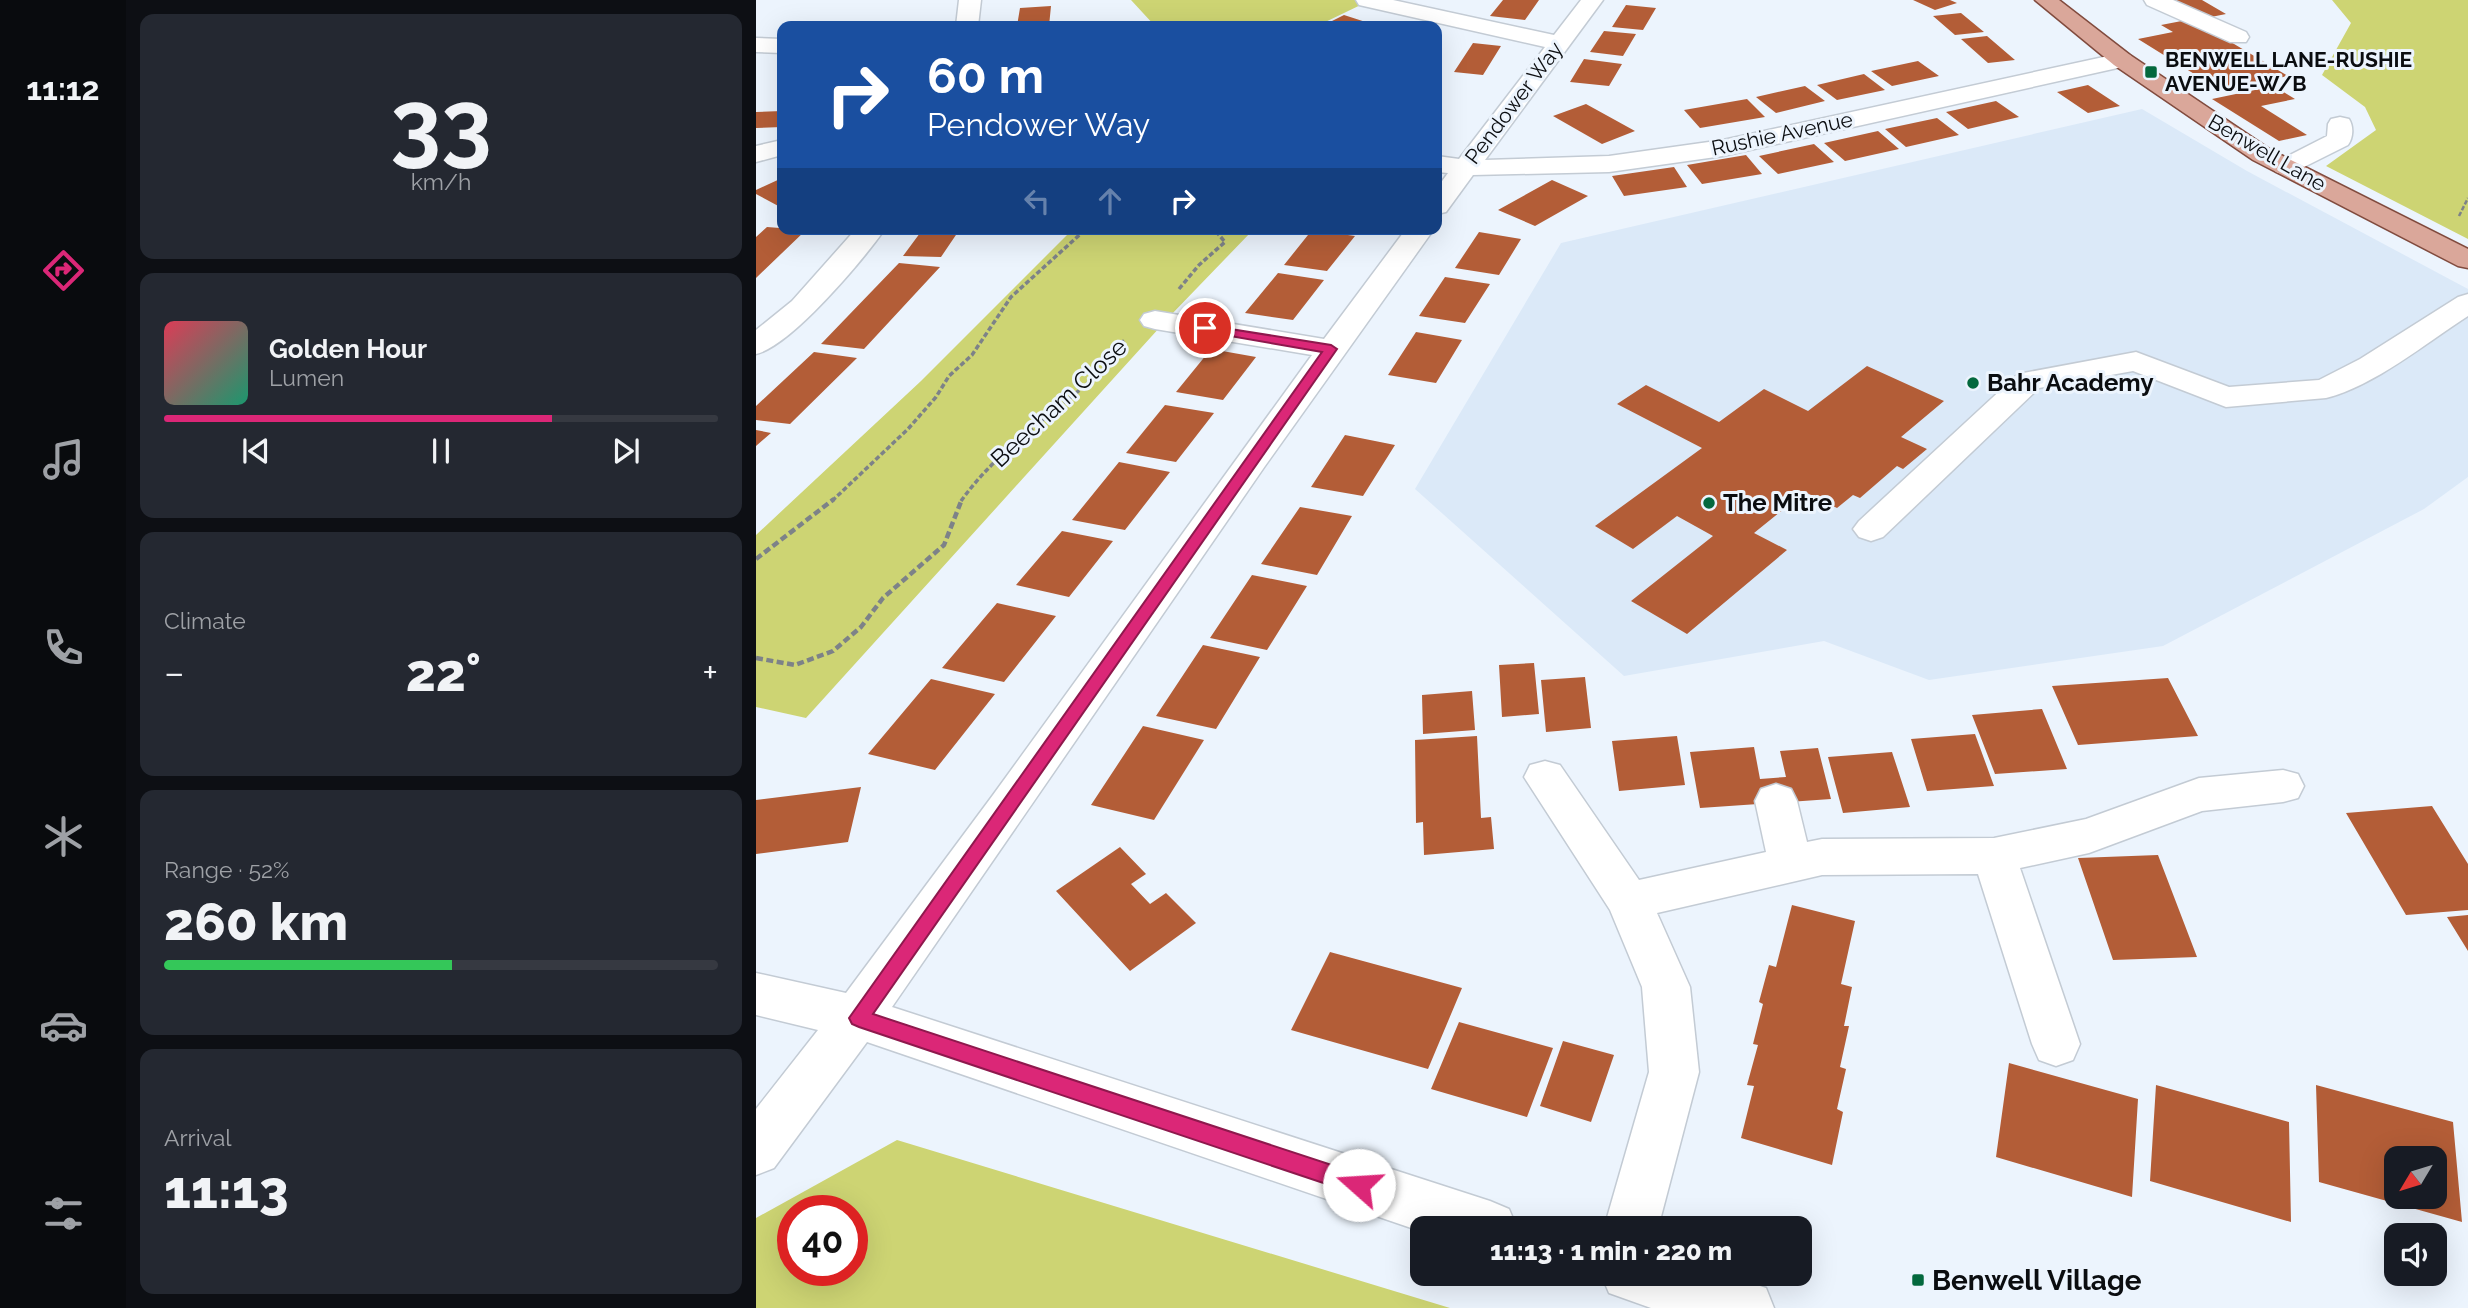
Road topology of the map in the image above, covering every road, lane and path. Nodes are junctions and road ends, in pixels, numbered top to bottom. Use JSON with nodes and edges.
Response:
{"nodes":[{"id":1,"x":970,"y":0,"type":"edge"},
{"id":2,"x":1367,"y":0,"type":"edge"},
{"id":3,"x":1592,"y":0,"type":"edge"},
{"id":4,"x":2046,"y":0,"type":"edge"},
{"id":5,"x":2155,"y":0,"type":"edge"},
{"id":6,"x":968,"y":21,"type":"edge"},
{"id":7,"x":2238,"y":37,"type":"dead end"},
{"id":8,"x":1559,"y":43,"type":"junction"},
{"id":9,"x":756,"y":45,"type":"edge"},
{"id":10,"x":777,"y":46,"type":"edge"},
{"id":11,"x":2122,"y":60,"type":"junction"},
{"id":12,"x":2340,"y":124,"type":"dead end"},
{"id":13,"x":777,"y":149,"type":"edge"},
{"id":14,"x":756,"y":155,"type":"edge"},
{"id":15,"x":1442,"y":165,"type":"edge"},
{"id":16,"x":2285,"y":167,"type":"junction"},
{"id":17,"x":1465,"y":168,"type":"junction"},
{"id":18,"x":1442,"y":199,"type":"edge"},
{"id":19,"x":867,"y":235,"type":"edge"},
{"id":20,"x":1079,"y":235,"type":"edge"},
{"id":21,"x":1219,"y":235,"type":"edge"},
{"id":22,"x":1416,"y":235,"type":"edge"},
{"id":23,"x":2468,"y":260,"type":"edge"},
{"id":24,"x":2468,"y":303,"type":"edge"},
{"id":25,"x":1155,"y":320,"type":"junction"},
{"id":26,"x":756,"y":345,"type":"edge"},
{"id":27,"x":1331,"y":349,"type":"junction"},
{"id":28,"x":1871,"y":529,"type":"dead end"},
{"id":29,"x":756,"y":559,"type":"edge"},
{"id":30,"x":756,"y":658,"type":"edge"},
{"id":31,"x":1545,"y":777,"type":"dead end"},
{"id":32,"x":2283,"y":786,"type":"dead end"},
{"id":33,"x":1776,"y":802,"type":"dead end"},
{"id":34,"x":1994,"y":856,"type":"junction"},
{"id":35,"x":1790,"y":863,"type":"junction"},
{"id":36,"x":1629,"y":901,"type":"junction"},
{"id":37,"x":756,"y":994,"type":"edge"},
{"id":38,"x":859,"y":1018,"type":"junction"},
{"id":39,"x":2056,"y":1044,"type":"dead end"},
{"id":40,"x":756,"y":1150,"type":"edge"},
{"id":41,"x":1454,"y":1216,"type":"edge"},
{"id":42,"x":1635,"y":1216,"type":"edge"},
{"id":43,"x":1670,"y":1286,"type":"edge"},
{"id":44,"x":1746,"y":1308,"type":"edge"}],
"edges":[{"from":1,"to":6,"type":"street"},
{"from":2,"to":8,"type":"street"},
{"from":3,"to":8,"type":"street","name":"Pendower Way"},
{"from":4,"to":11,"type":"main road","name":"Benwell Lane"},
{"from":5,"to":7,"type":"street"},
{"from":8,"to":17,"type":"street","name":"Pendower Way"},
{"from":9,"to":10,"type":"street"},
{"from":11,"to":16,"type":"main road","name":"Benwell Lane"},
{"from":11,"to":17,"type":"street","name":"Rushie Avenue"},
{"from":12,"to":16,"type":"street"},
{"from":13,"to":14,"type":"street"},
{"from":15,"to":17,"type":"street","name":"Rushie Avenue"},
{"from":16,"to":23,"type":"main road","name":"Benwell Lane"},
{"from":17,"to":18,"type":"street","name":"Pendower Way"},
{"from":19,"to":26,"type":"street"},
{"from":20,"to":29,"type":"path"},
{"from":21,"to":25,"type":"path","name":"Beecham Close"},
{"from":22,"to":27,"type":"street"},
{"from":24,"to":28,"type":"street"},
{"from":25,"to":27,"type":"street"},
{"from":25,"to":30,"type":"path","name":"Beecham Close"},
{"from":27,"to":38,"type":"street"},
{"from":31,"to":36,"type":"street"},
{"from":32,"to":34,"type":"street"},
{"from":33,"to":35,"type":"street"},
{"from":34,"to":35,"type":"street"},
{"from":34,"to":39,"type":"street"},
{"from":35,"to":36,"type":"street"},
{"from":36,"to":42,"type":"street"},
{"from":37,"to":38,"type":"street"},
{"from":38,"to":40,"type":"street"},
{"from":38,"to":41,"type":"street"},
{"from":43,"to":44,"type":"street"}]}
